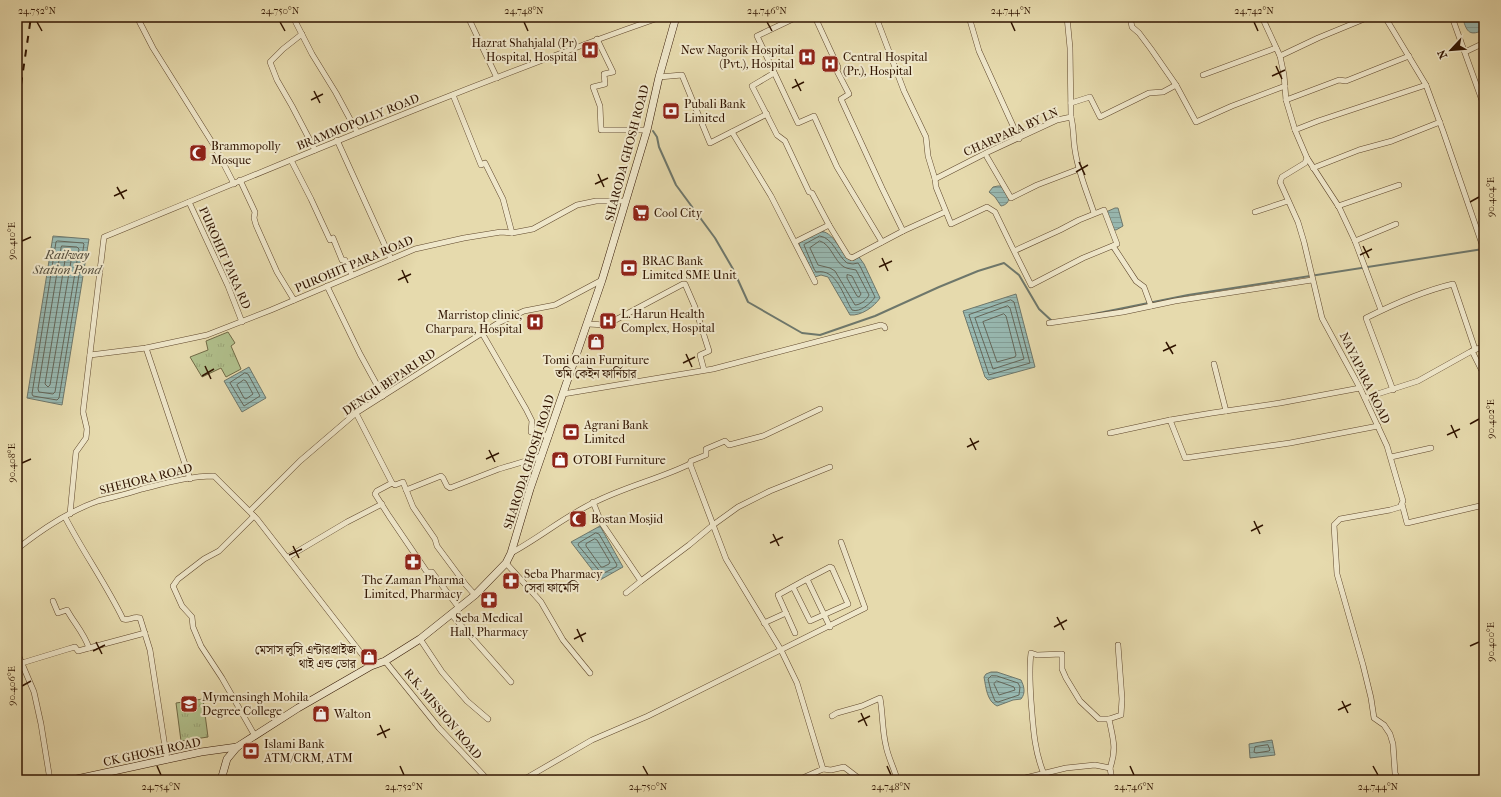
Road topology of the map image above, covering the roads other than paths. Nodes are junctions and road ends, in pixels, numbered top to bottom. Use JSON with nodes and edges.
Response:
{"nodes":[{"id":1,"x":137,"y":17,"type":"edge"},
{"id":2,"x":293,"y":17,"type":"edge"},
{"id":3,"x":468,"y":17,"type":"edge"},
{"id":4,"x":661,"y":17,"type":"edge"},
{"id":5,"x":676,"y":17,"type":"edge"},
{"id":6,"x":798,"y":17,"type":"edge"},
{"id":7,"x":815,"y":17,"type":"edge"},
{"id":8,"x":876,"y":17,"type":"edge"},
{"id":9,"x":969,"y":17,"type":"edge"},
{"id":10,"x":1067,"y":17,"type":"edge"},
{"id":11,"x":1130,"y":17,"type":"edge"},
{"id":12,"x":1262,"y":17,"type":"edge"},
{"id":13,"x":1369,"y":17,"type":"edge"},
{"id":14,"x":1385,"y":17,"type":"edge"},
{"id":15,"x":1452,"y":17,"type":"edge"},
{"id":16,"x":302,"y":34,"type":"junction"},
{"id":17,"x":597,"y":39,"type":"junction"},
{"id":18,"x":1484,"y":43,"type":"edge"},
{"id":19,"x":1276,"y":48,"type":"junction"},
{"id":20,"x":1465,"y":52,"type":"junction"},
{"id":21,"x":1280,"y":56,"type":"junction"},
{"id":22,"x":1409,"y":56,"type":"junction"},
{"id":23,"x":774,"y":73,"type":"junction"},
{"id":24,"x":1203,"y":75,"type":"dead end"},
{"id":25,"x":659,"y":76,"type":"junction"},
{"id":26,"x":497,"y":78,"type":"junction"},
{"id":27,"x":1176,"y":85,"type":"junction"},
{"id":28,"x":1426,"y":85,"type":"junction"},
{"id":29,"x":1285,"y":86,"type":"junction"},
{"id":30,"x":453,"y":95,"type":"junction"},
{"id":31,"x":1286,"y":100,"type":"junction"},
{"id":32,"x":1071,"y":103,"type":"junction"},
{"id":33,"x":1484,"y":106,"type":"edge"},
{"id":34,"x":767,"y":114,"type":"junction"},
{"id":35,"x":1071,"y":116,"type":"junction"},
{"id":36,"x":1440,"y":122,"type":"junction"},
{"id":37,"x":647,"y":130,"type":"junction"},
{"id":38,"x":1295,"y":130,"type":"junction"},
{"id":39,"x":357,"y":132,"type":"junction"},
{"id":40,"x":732,"y":132,"type":"junction"},
{"id":41,"x":1019,"y":139,"type":"junction"},
{"id":42,"x":337,"y":140,"type":"junction"},
{"id":43,"x":315,"y":150,"type":"junction"},
{"id":44,"x":987,"y":157,"type":"dead end"},
{"id":45,"x":1307,"y":158,"type":"junction"},
{"id":46,"x":291,"y":160,"type":"junction"},
{"id":47,"x":1314,"y":168,"type":"junction"},
{"id":48,"x":1079,"y":169,"type":"junction"},
{"id":49,"x":935,"y":179,"type":"junction"},
{"id":50,"x":240,"y":180,"type":"junction"},
{"id":51,"x":234,"y":184,"type":"junction"},
{"id":52,"x":1399,"y":185,"type":"dead end"},
{"id":53,"x":626,"y":201,"type":"junction"},
{"id":54,"x":1288,"y":201,"type":"junction"},
{"id":55,"x":189,"y":202,"type":"junction"},
{"id":56,"x":1338,"y":206,"type":"junction"},
{"id":57,"x":945,"y":212,"type":"junction"},
{"id":58,"x":1255,"y":212,"type":"dead end"},
{"id":59,"x":1094,"y":213,"type":"junction"},
{"id":60,"x":1396,"y":224,"type":"dead end"},
{"id":61,"x":829,"y":225,"type":"junction"},
{"id":62,"x":903,"y":231,"type":"junction"},
{"id":63,"x":512,"y":233,"type":"junction"},
{"id":64,"x":1355,"y":241,"type":"junction"},
{"id":65,"x":795,"y":242,"type":"junction"},
{"id":66,"x":882,"y":242,"type":"junction"},
{"id":67,"x":1113,"y":246,"type":"junction"},
{"id":68,"x":1484,"y":250,"type":"edge"},
{"id":69,"x":1014,"y":251,"type":"junction"},
{"id":70,"x":391,"y":259,"type":"junction"},
{"id":71,"x":352,"y":275,"type":"junction"},
{"id":72,"x":602,"y":280,"type":"junction"},
{"id":73,"x":1312,"y":280,"type":"junction"},
{"id":74,"x":815,"y":282,"type":"dead end"},
{"id":75,"x":328,"y":286,"type":"junction"},
{"id":76,"x":294,"y":300,"type":"junction"},
{"id":77,"x":1150,"y":306,"type":"junction"},
{"id":78,"x":1381,"y":310,"type":"junction"},
{"id":79,"x":242,"y":322,"type":"junction"},
{"id":80,"x":1049,"y":323,"type":"dead end"},
{"id":81,"x":588,"y":324,"type":"junction"},
{"id":82,"x":885,"y":328,"type":"dead end"},
{"id":83,"x":482,"y":333,"type":"junction"},
{"id":84,"x":1484,"y":346,"type":"edge"},
{"id":85,"x":146,"y":348,"type":"junction"},
{"id":86,"x":1474,"y":350,"type":"junction"},
{"id":87,"x":90,"y":355,"type":"junction"},
{"id":88,"x":1214,"y":364,"type":"dead end"},
{"id":89,"x":704,"y":370,"type":"junction"},
{"id":90,"x":1484,"y":375,"type":"edge"},
{"id":91,"x":1360,"y":388,"type":"junction"},
{"id":92,"x":1393,"y":390,"type":"junction"},
{"id":93,"x":563,"y":394,"type":"junction"},
{"id":94,"x":383,"y":396,"type":"junction"},
{"id":95,"x":1364,"y":398,"type":"junction"},
{"id":96,"x":820,"y":409,"type":"dead end"},
{"id":97,"x":1226,"y":411,"type":"junction"},
{"id":98,"x":356,"y":413,"type":"junction"},
{"id":99,"x":1170,"y":420,"type":"junction"},
{"id":100,"x":1378,"y":426,"type":"junction"},
{"id":101,"x":1110,"y":434,"type":"dead end"},
{"id":102,"x":549,"y":436,"type":"junction"},
{"id":103,"x":1431,"y":448,"type":"dead end"},
{"id":104,"x":542,"y":456,"type":"junction"},
{"id":105,"x":1391,"y":457,"type":"junction"},
{"id":106,"x":690,"y":464,"type":"junction"},
{"id":107,"x":830,"y":467,"type":"dead end"},
{"id":108,"x":190,"y":479,"type":"junction"},
{"id":109,"x":392,"y":483,"type":"junction"},
{"id":110,"x":406,"y":490,"type":"junction"},
{"id":111,"x":593,"y":502,"type":"junction"},
{"id":112,"x":382,"y":504,"type":"junction"},
{"id":113,"x":1402,"y":504,"type":"junction"},
{"id":114,"x":1484,"y":505,"type":"edge"},
{"id":115,"x":250,"y":511,"type":"junction"},
{"id":116,"x":68,"y":515,"type":"junction"},
{"id":117,"x":254,"y":516,"type":"junction"},
{"id":118,"x":713,"y":525,"type":"junction"},
{"id":119,"x":841,"y":542,"type":"dead end"},
{"id":120,"x":17,"y":549,"type":"edge"},
{"id":121,"x":511,"y":553,"type":"junction"},
{"id":122,"x":288,"y":557,"type":"junction"},
{"id":123,"x":506,"y":563,"type":"junction"},
{"id":124,"x":807,"y":579,"type":"junction"},
{"id":125,"x":641,"y":580,"type":"junction"},
{"id":126,"x":793,"y":587,"type":"junction"},
{"id":127,"x":626,"y":593,"type":"dead end"},
{"id":128,"x":475,"y":595,"type":"junction"},
{"id":129,"x":53,"y":601,"type":"dead end"},
{"id":130,"x":459,"y":608,"type":"junction"},
{"id":131,"x":786,"y":613,"type":"junction"},
{"id":132,"x":451,"y":614,"type":"junction"},
{"id":133,"x":825,"y":615,"type":"junction"},
{"id":134,"x":764,"y":623,"type":"junction"},
{"id":135,"x":830,"y":626,"type":"junction"},
{"id":136,"x":795,"y":632,"type":"dead end"},
{"id":137,"x":145,"y":633,"type":"junction"},
{"id":138,"x":420,"y":639,"type":"junction"},
{"id":139,"x":1118,"y":645,"type":"dead end"},
{"id":140,"x":89,"y":648,"type":"junction"},
{"id":141,"x":781,"y":650,"type":"junction"},
{"id":142,"x":17,"y":652,"type":"edge"},
{"id":143,"x":385,"y":660,"type":"junction"},
{"id":144,"x":22,"y":663,"type":"junction"},
{"id":145,"x":371,"y":666,"type":"junction"},
{"id":146,"x":590,"y":673,"type":"dead end"},
{"id":147,"x":511,"y":682,"type":"dead end"},
{"id":148,"x":832,"y":716,"type":"dead end"},
{"id":149,"x":488,"y":719,"type":"dead end"},
{"id":150,"x":1109,"y":719,"type":"junction"},
{"id":151,"x":255,"y":736,"type":"junction"},
{"id":152,"x":237,"y":748,"type":"junction"},
{"id":153,"x":167,"y":760,"type":"junction"},
{"id":154,"x":1110,"y":768,"type":"junction"},
{"id":155,"x":823,"y":769,"type":"junction"},
{"id":156,"x":1044,"y":774,"type":"junction"},
{"id":157,"x":83,"y":779,"type":"edge"},
{"id":158,"x":50,"y":780,"type":"edge"},
{"id":159,"x":72,"y":780,"type":"edge"},
{"id":160,"x":221,"y":780,"type":"edge"},
{"id":161,"x":488,"y":780,"type":"edge"},
{"id":162,"x":523,"y":780,"type":"edge"},
{"id":163,"x":799,"y":780,"type":"edge"},
{"id":164,"x":861,"y":780,"type":"edge"},
{"id":165,"x":895,"y":780,"type":"edge"},
{"id":166,"x":914,"y":780,"type":"edge"},
{"id":167,"x":1017,"y":780,"type":"edge"},
{"id":168,"x":1112,"y":780,"type":"edge"},
{"id":169,"x":1398,"y":780,"type":"edge"}],
"edges":[{"from":1,"to":51,"type":"street"},
{"from":2,"to":16,"type":"street"},
{"from":3,"to":26,"type":"street"},
{"from":4,"to":17,"type":"street","name":"BRAMMOPOLLY ROAD"},
{"from":5,"to":25,"type":"main road","name":"SHARODA GHOSH ROAD"},
{"from":6,"to":23,"type":"street"},
{"from":7,"to":62,"type":"street"},
{"from":8,"to":49,"type":"street"},
{"from":9,"to":41,"type":"street"},
{"from":10,"to":32,"type":"street","name":"CHARPARA BY LN"},
{"from":11,"to":27,"type":"street"},
{"from":12,"to":19,"type":"street"},
{"from":13,"to":21,"type":"street"},
{"from":14,"to":22,"type":"street"},
{"from":15,"to":20,"type":"street"},
{"from":16,"to":39,"type":"street"},
{"from":16,"to":43,"type":"street"},
{"from":17,"to":26,"type":"street","name":"BRAMMOPOLLY ROAD"},
{"from":17,"to":37,"type":"street"},
{"from":18,"to":20,"type":"street"},
{"from":19,"to":21,"type":"street"},
{"from":19,"to":24,"type":"street"},
{"from":20,"to":33,"type":"street"},
{"from":21,"to":29,"type":"street"},
{"from":22,"to":28,"type":"street"},
{"from":22,"to":31,"type":"street"},
{"from":23,"to":34,"type":"street"},
{"from":23,"to":66,"type":"street"},
{"from":25,"to":37,"type":"main road","name":"SHARODA GHOSH ROAD"},
{"from":25,"to":40,"type":"street"},
{"from":26,"to":30,"type":"street","name":"BRAMMOPOLLY ROAD"},
{"from":27,"to":29,"type":"street"},
{"from":27,"to":32,"type":"street"},
{"from":28,"to":36,"type":"street"},
{"from":28,"to":38,"type":"street"},
{"from":29,"to":31,"type":"street"},
{"from":30,"to":39,"type":"street","name":"BRAMMOPOLLY ROAD"},
{"from":30,"to":63,"type":"street"},
{"from":31,"to":38,"type":"street"},
{"from":32,"to":35,"type":"street","name":"CHARPARA BY LN"},
{"from":34,"to":40,"type":"street"},
{"from":34,"to":61,"type":"street"},
{"from":35,"to":41,"type":"street","name":"CHARPARA BY LN"},
{"from":35,"to":48,"type":"street"},
{"from":36,"to":47,"type":"street"},
{"from":36,"to":68,"type":"street"},
{"from":37,"to":53,"type":"main road","name":"SHARODA GHOSH ROAD"},
{"from":38,"to":45,"type":"street"},
{"from":39,"to":42,"type":"street","name":"BRAMMOPOLLY ROAD"},
{"from":40,"to":65,"type":"street"},
{"from":41,"to":49,"type":"street","name":"CHARPARA BY LN"},
{"from":42,"to":43,"type":"street","name":"BRAMMOPOLLY ROAD"},
{"from":42,"to":70,"type":"street"},
{"from":43,"to":46,"type":"street","name":"BRAMMOPOLLY ROAD"},
{"from":44,"to":48,"type":"street"},
{"from":45,"to":47,"type":"street"},
{"from":45,"to":54,"type":"street","name":"NAYAPARA ROAD"},
{"from":46,"to":50,"type":"street","name":"BRAMMOPOLLY ROAD"},
{"from":46,"to":71,"type":"street"},
{"from":47,"to":56,"type":"street"},
{"from":48,"to":59,"type":"street"},
{"from":49,"to":57,"type":"street"},
{"from":50,"to":51,"type":"street","name":"BRAMMOPOLLY ROAD"},
{"from":50,"to":76,"type":"street"},
{"from":51,"to":55,"type":"street","name":"BRAMMOPOLLY ROAD"},
{"from":52,"to":56,"type":"street"},
{"from":53,"to":63,"type":"street","name":"PUROHIT PARA ROAD"},
{"from":53,"to":72,"type":"main road","name":"SHARODA GHOSH ROAD"},
{"from":54,"to":58,"type":"street"},
{"from":54,"to":73,"type":"street","name":"NAYAPARA ROAD"},
{"from":55,"to":79,"type":"street","name":"PUROHIT PARA RD"},
{"from":55,"to":87,"type":"street","name":"BRAMMOPOLLY ROAD"},
{"from":56,"to":64,"type":"street"},
{"from":57,"to":62,"type":"street"},
{"from":57,"to":69,"type":"street"},
{"from":59,"to":67,"type":"street"},
{"from":59,"to":69,"type":"street"},
{"from":60,"to":64,"type":"street"},
{"from":61,"to":65,"type":"street"},
{"from":61,"to":66,"type":"street"},
{"from":62,"to":66,"type":"street"},
{"from":63,"to":70,"type":"street","name":"PUROHIT PARA ROAD"},
{"from":64,"to":78,"type":"street"},
{"from":65,"to":74,"type":"street"},
{"from":67,"to":69,"type":"street"},
{"from":67,"to":77,"type":"street"},
{"from":70,"to":71,"type":"street","name":"PUROHIT PARA ROAD"},
{"from":71,"to":75,"type":"street","name":"PUROHIT PARA ROAD"},
{"from":72,"to":81,"type":"main road","name":"SHARODA GHOSH ROAD"},
{"from":72,"to":83,"type":"street","name":"DENGU BEPARI RD"},
{"from":73,"to":77,"type":"street"},
{"from":73,"to":91,"type":"street","name":"NAYAPARA ROAD"},
{"from":75,"to":76,"type":"street","name":"PUROHIT PARA ROAD"},
{"from":75,"to":94,"type":"street"},
{"from":76,"to":79,"type":"street","name":"PUROHIT PARA ROAD"},
{"from":77,"to":80,"type":"street"},
{"from":78,"to":86,"type":"street"},
{"from":78,"to":92,"type":"street"},
{"from":79,"to":85,"type":"street","name":"PUROHIT PARA ROAD"},
{"from":81,"to":89,"type":"street"},
{"from":81,"to":93,"type":"main road","name":"SHARODA GHOSH ROAD"},
{"from":82,"to":89,"type":"street"},
{"from":83,"to":94,"type":"street","name":"DENGU BEPARI RD"},
{"from":83,"to":102,"type":"street"},
{"from":84,"to":86,"type":"street"},
{"from":85,"to":87,"type":"street","name":"PUROHIT PARA ROAD"},
{"from":85,"to":108,"type":"street"},
{"from":86,"to":90,"type":"street"},
{"from":86,"to":92,"type":"street"},
{"from":87,"to":116,"type":"street","name":"BRAMMOPOLLY ROAD"},
{"from":88,"to":97,"type":"street"},
{"from":89,"to":93,"type":"street"},
{"from":91,"to":95,"type":"street","name":"NAYAPARA ROAD"},
{"from":91,"to":97,"type":"street"},
{"from":92,"to":95,"type":"street"},
{"from":93,"to":102,"type":"main road","name":"SHARODA GHOSH ROAD"},
{"from":94,"to":98,"type":"street","name":"DENGU BEPARI RD"},
{"from":95,"to":100,"type":"street","name":"NAYAPARA ROAD"},
{"from":96,"to":106,"type":"street"},
{"from":97,"to":99,"type":"street"},
{"from":98,"to":109,"type":"street"},
{"from":98,"to":115,"type":"street","name":"DENGU BEPARI RD"},
{"from":99,"to":100,"type":"street"},
{"from":99,"to":101,"type":"street"},
{"from":100,"to":105,"type":"street","name":"NAYAPARA ROAD"},
{"from":102,"to":104,"type":"main road","name":"SHARODA GHOSH ROAD"},
{"from":103,"to":105,"type":"street"},
{"from":104,"to":110,"type":"street"},
{"from":104,"to":121,"type":"main road","name":"SHARODA GHOSH ROAD"},
{"from":105,"to":113,"type":"street","name":"NAYAPARA ROAD"},
{"from":106,"to":111,"type":"street"},
{"from":106,"to":118,"type":"street"},
{"from":107,"to":118,"type":"street"},
{"from":108,"to":115,"type":"street","name":"SHEHORA ROAD"},
{"from":108,"to":116,"type":"street","name":"SHEHORA ROAD"},
{"from":109,"to":110,"type":"street"},
{"from":109,"to":112,"type":"street"},
{"from":110,"to":128,"type":"street"},
{"from":111,"to":121,"type":"street"},
{"from":111,"to":125,"type":"street"},
{"from":112,"to":122,"type":"street"},
{"from":112,"to":130,"type":"street"},
{"from":113,"to":114,"type":"street","name":"NAYAPARA ROAD"},
{"from":113,"to":169,"type":"street"},
{"from":115,"to":117,"type":"street","name":"SHEHORA ROAD"},
{"from":116,"to":120,"type":"street","name":"SHEHORA ROAD"},
{"from":116,"to":137,"type":"street"},
{"from":117,"to":122,"type":"street","name":"SHEHORA ROAD"},
{"from":117,"to":151,"type":"street"},
{"from":118,"to":125,"type":"street"},
{"from":118,"to":134,"type":"street"},
{"from":119,"to":135,"type":"street"},
{"from":121,"to":123,"type":"main road","name":"SHARODA GHOSH ROAD"},
{"from":122,"to":145,"type":"street","name":"SHEHORA ROAD"},
{"from":123,"to":128,"type":"main road","name":"SHARODA GHOSH ROAD"},
{"from":123,"to":146,"type":"street"},
{"from":124,"to":126,"type":"street"},
{"from":124,"to":133,"type":"street"},
{"from":124,"to":133,"type":"street"},
{"from":125,"to":127,"type":"street"},
{"from":126,"to":131,"type":"street"},
{"from":126,"to":133,"type":"street"},
{"from":128,"to":130,"type":"main road","name":"SHARODA GHOSH ROAD"},
{"from":129,"to":140,"type":"street"},
{"from":130,"to":132,"type":"main road","name":"SHARODA GHOSH ROAD"},
{"from":131,"to":134,"type":"street"},
{"from":131,"to":136,"type":"street"},
{"from":132,"to":138,"type":"main road","name":"SHARODA GHOSH ROAD"},
{"from":132,"to":147,"type":"street"},
{"from":133,"to":135,"type":"street"},
{"from":134,"to":141,"type":"street"},
{"from":135,"to":141,"type":"street"},
{"from":137,"to":140,"type":"street"},
{"from":137,"to":153,"type":"street"},
{"from":138,"to":143,"type":"main road","name":"SHARODA GHOSH ROAD"},
{"from":138,"to":149,"type":"street"},
{"from":139,"to":150,"type":"street"},
{"from":140,"to":144,"type":"street"},
{"from":141,"to":155,"type":"street"},
{"from":141,"to":162,"type":"street"},
{"from":142,"to":144,"type":"street"},
{"from":143,"to":145,"type":"main road","name":"SHARODA GHOSH ROAD"},
{"from":143,"to":161,"type":"street","name":"R.K. MISSION ROAD"},
{"from":144,"to":158,"type":"street"},
{"from":145,"to":151,"type":"main road","name":"SHARODA GHOSH ROAD"},
{"from":148,"to":165,"type":"street"},
{"from":150,"to":154,"type":"street"},
{"from":150,"to":156,"type":"street"},
{"from":151,"to":152,"type":"main road","name":"SHARODA GHOSH ROAD"},
{"from":152,"to":153,"type":"main road","name":"CK GHOSH ROAD"},
{"from":152,"to":160,"type":"main road","name":"SHARODA GHOSH ROAD"},
{"from":153,"to":157,"type":"main road","name":"CK GHOSH ROAD"},
{"from":154,"to":156,"type":"street"},
{"from":154,"to":168,"type":"street"},
{"from":155,"to":163,"type":"street"},
{"from":155,"to":164,"type":"street"},
{"from":156,"to":167,"type":"street"},
{"from":157,"to":159,"type":"main road","name":"CK GHOSH ROAD"},
{"from":165,"to":166,"type":"street"}]}
